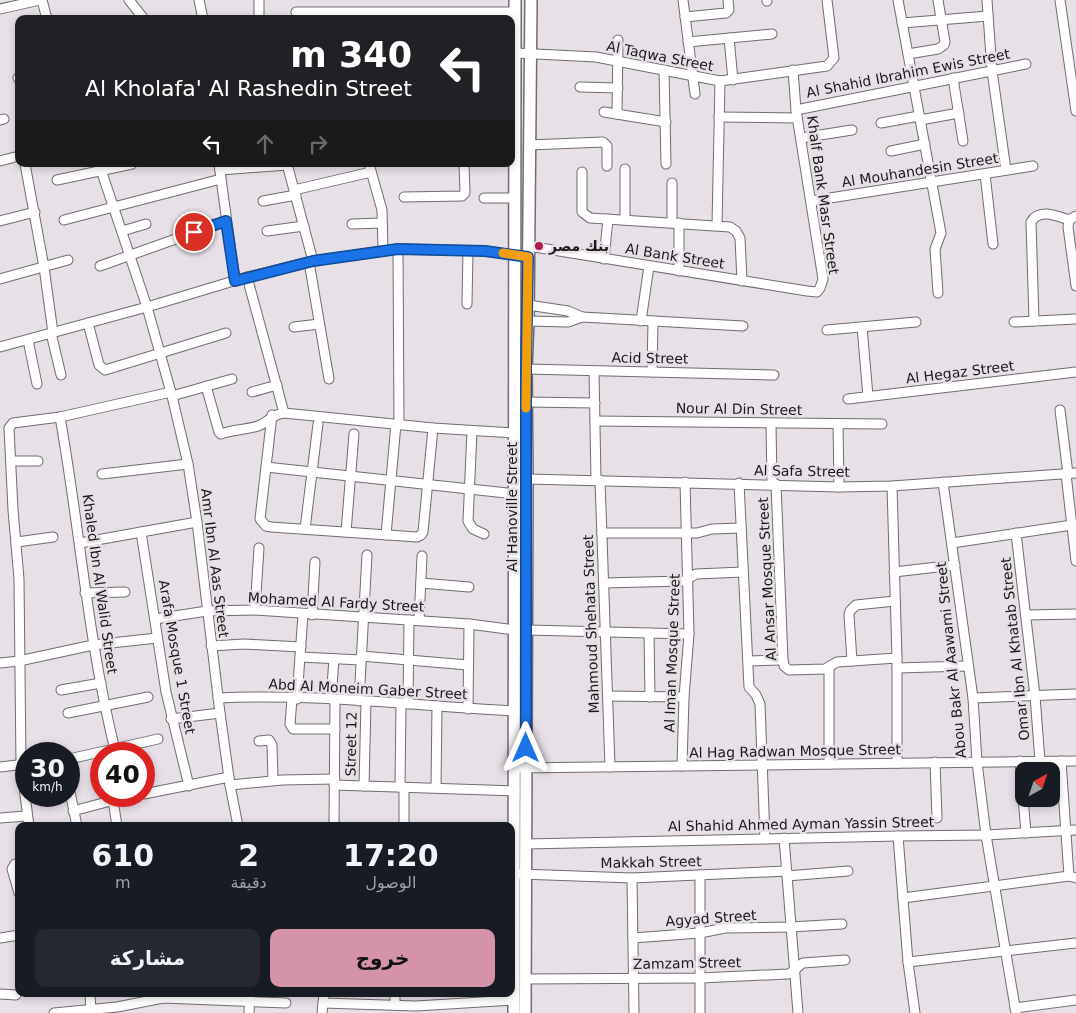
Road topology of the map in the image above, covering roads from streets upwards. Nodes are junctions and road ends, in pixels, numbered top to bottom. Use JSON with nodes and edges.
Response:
{"nodes":[{"id":1,"x":41,"y":0,"type":"edge"},
{"id":2,"x":128,"y":0,"type":"edge"},
{"id":3,"x":199,"y":0,"type":"edge"},
{"id":4,"x":259,"y":0,"type":"edge"},
{"id":5,"x":515,"y":0,"type":"edge"},
{"id":6,"x":531,"y":0,"type":"edge"},
{"id":7,"x":683,"y":0,"type":"edge"},
{"id":8,"x":728,"y":0,"type":"edge"},
{"id":9,"x":827,"y":0,"type":"edge"},
{"id":10,"x":898,"y":0,"type":"edge"},
{"id":11,"x":938,"y":0,"type":"edge"},
{"id":12,"x":987,"y":0,"type":"edge"},
{"id":13,"x":1060,"y":0,"type":"edge"},
{"id":14,"x":0,"y":9,"type":"edge"},
{"id":15,"x":296,"y":12,"type":"dead end"},
{"id":16,"x":515,"y":12,"type":"junction"},
{"id":17,"x":46,"y":15,"type":"edge"},
{"id":18,"x":141,"y":15,"type":"edge"},
{"id":19,"x":202,"y":15,"type":"edge"},
{"id":20,"x":259,"y":15,"type":"edge"},
{"id":21,"x":412,"y":15,"type":"edge"},
{"id":22,"x":466,"y":15,"type":"edge"},
{"id":23,"x":988,"y":16,"type":"junction"},
{"id":24,"x":685,"y":17,"type":"junction"},
{"id":25,"x":942,"y":20,"type":"junction"},
{"id":26,"x":902,"y":23,"type":"junction"},
{"id":27,"x":772,"y":34,"type":"dead end"},
{"id":28,"x":729,"y":38,"type":"junction"},
{"id":29,"x":618,"y":40,"type":"dead end"},
{"id":30,"x":688,"y":42,"type":"junction"},
{"id":31,"x":516,"y":53,"type":"junction"},
{"id":32,"x":530,"y":53,"type":"junction"},
{"id":33,"x":908,"y":54,"type":"junction"},
{"id":34,"x":515,"y":62,"type":"edge"},
{"id":35,"x":618,"y":62,"type":"junction"},
{"id":36,"x":1026,"y":64,"type":"dead end"},
{"id":37,"x":664,"y":70,"type":"junction"},
{"id":38,"x":793,"y":70,"type":"junction"},
{"id":39,"x":992,"y":70,"type":"junction"},
{"id":40,"x":693,"y":76,"type":"junction"},
{"id":41,"x":953,"y":78,"type":"junction"},
{"id":42,"x":733,"y":80,"type":"junction"},
{"id":43,"x":720,"y":81,"type":"junction"},
{"id":44,"x":913,"y":86,"type":"junction"},
{"id":45,"x":580,"y":87,"type":"dead end"},
{"id":46,"x":618,"y":88,"type":"junction"},
{"id":47,"x":695,"y":94,"type":"dead end"},
{"id":48,"x":1076,"y":111,"type":"edge"},
{"id":49,"x":604,"y":112,"type":"dead end"},
{"id":50,"x":958,"y":113,"type":"junction"},
{"id":51,"x":617,"y":114,"type":"junction"},
{"id":52,"x":797,"y":114,"type":"junction"},
{"id":53,"x":719,"y":117,"type":"junction"},
{"id":54,"x":919,"y":118,"type":"junction"},
{"id":55,"x":666,"y":122,"type":"junction"},
{"id":56,"x":881,"y":123,"type":"dead end"},
{"id":57,"x":852,"y":130,"type":"dead end"},
{"id":58,"x":801,"y":138,"type":"junction"},
{"id":59,"x":963,"y":141,"type":"dead end"},
{"id":60,"x":925,"y":144,"type":"junction"},
{"id":61,"x":529,"y":145,"type":"junction"},
{"id":62,"x":891,"y":151,"type":"dead end"},
{"id":63,"x":15,"y":157,"type":"edge"},
{"id":64,"x":0,"y":161,"type":"edge"},
{"id":65,"x":666,"y":164,"type":"dead end"},
{"id":66,"x":607,"y":166,"type":"dead end"},
{"id":67,"x":1034,"y":166,"type":"dead end"},
{"id":68,"x":26,"y":167,"type":"edge"},
{"id":69,"x":100,"y":167,"type":"edge"},
{"id":70,"x":258,"y":167,"type":"edge"},
{"id":71,"x":288,"y":167,"type":"edge"},
{"id":72,"x":464,"y":167,"type":"edge"},
{"id":73,"x":514,"y":167,"type":"edge"},
{"id":74,"x":370,"y":168,"type":"edge"},
{"id":75,"x":625,"y":169,"type":"dead end"},
{"id":76,"x":1006,"y":170,"type":"junction"},
{"id":77,"x":220,"y":171,"type":"edge"},
{"id":78,"x":582,"y":172,"type":"dead end"},
{"id":79,"x":985,"y":174,"type":"junction"},
{"id":80,"x":57,"y":180,"type":"dead end"},
{"id":81,"x":932,"y":181,"type":"junction"},
{"id":82,"x":672,"y":183,"type":"dead end"},
{"id":83,"x":295,"y":192,"type":"junction"},
{"id":84,"x":404,"y":196,"type":"dead end"},
{"id":85,"x":484,"y":198,"type":"dead end"},
{"id":86,"x":515,"y":198,"type":"junction"},
{"id":87,"x":811,"y":200,"type":"junction"},
{"id":88,"x":263,"y":201,"type":"dead end"},
{"id":89,"x":114,"y":206,"type":"junction"},
{"id":90,"x":35,"y":212,"type":"junction"},
{"id":91,"x":1072,"y":218,"type":"edge"},
{"id":92,"x":608,"y":219,"type":"junction"},
{"id":93,"x":64,"y":220,"type":"dead end"},
{"id":94,"x":625,"y":220,"type":"junction"},
{"id":95,"x":0,"y":221,"type":"edge"},
{"id":96,"x":226,"y":221,"type":"junction"},
{"id":97,"x":676,"y":223,"type":"junction"},
{"id":98,"x":146,"y":224,"type":"dead end"},
{"id":99,"x":352,"y":224,"type":"dead end"},
{"id":100,"x":382,"y":224,"type":"junction"},
{"id":101,"x":717,"y":225,"type":"junction"},
{"id":102,"x":304,"y":226,"type":"junction"},
{"id":103,"x":122,"y":231,"type":"junction"},
{"id":104,"x":267,"y":232,"type":"dead end"},
{"id":105,"x":993,"y":244,"type":"dead end"},
{"id":106,"x":398,"y":249,"type":"junction"},
{"id":107,"x":383,"y":250,"type":"junction"},
{"id":108,"x":468,"y":251,"type":"junction"},
{"id":109,"x":528,"y":251,"type":"junction"},
{"id":110,"x":130,"y":255,"type":"junction"},
{"id":111,"x":514,"y":255,"type":"junction"},
{"id":112,"x":604,"y":259,"type":"junction"},
{"id":113,"x":68,"y":260,"type":"dead end"},
{"id":114,"x":311,"y":261,"type":"junction"},
{"id":115,"x":100,"y":266,"type":"dead end"},
{"id":116,"x":649,"y":266,"type":"junction"},
{"id":117,"x":44,"y":267,"type":"junction"},
{"id":118,"x":679,"y":271,"type":"junction"},
{"id":119,"x":247,"y":277,"type":"junction"},
{"id":120,"x":0,"y":279,"type":"edge"},
{"id":121,"x":235,"y":281,"type":"junction"},
{"id":122,"x":742,"y":281,"type":"junction"},
{"id":123,"x":1076,"y":286,"type":"edge"},
{"id":124,"x":817,"y":292,"type":"joint"},
{"id":125,"x":938,"y":293,"type":"dead end"},
{"id":126,"x":467,"y":304,"type":"dead end"},
{"id":127,"x":528,"y":305,"type":"junction"},
{"id":128,"x":146,"y":307,"type":"junction"},
{"id":129,"x":582,"y":317,"type":"junction"},
{"id":130,"x":1076,"y":318,"type":"edge"},
{"id":131,"x":528,"y":321,"type":"junction"},
{"id":132,"x":641,"y":321,"type":"junction"},
{"id":133,"x":652,"y":321,"type":"junction"},
{"id":134,"x":1034,"y":321,"type":"junction"},
{"id":135,"x":916,"y":322,"type":"dead end"},
{"id":136,"x":1014,"y":322,"type":"dead end"},
{"id":137,"x":88,"y":323,"type":"junction"},
{"id":138,"x":319,"y":324,"type":"junction"},
{"id":139,"x":743,"y":326,"type":"dead end"},
{"id":140,"x":294,"y":327,"type":"dead end"},
{"id":141,"x":862,"y":327,"type":"junction"},
{"id":142,"x":827,"y":330,"type":"dead end"},
{"id":143,"x":52,"y":333,"type":"junction"},
{"id":144,"x":226,"y":333,"type":"dead end"},
{"id":145,"x":28,"y":340,"type":"junction"},
{"id":146,"x":0,"y":347,"type":"edge"},
{"id":147,"x":160,"y":353,"type":"junction"},
{"id":148,"x":526,"y":369,"type":"junction"},
{"id":149,"x":594,"y":371,"type":"junction"},
{"id":150,"x":652,"y":372,"type":"junction"},
{"id":151,"x":1076,"y":372,"type":"edge"},
{"id":152,"x":61,"y":375,"type":"dead end"},
{"id":153,"x":774,"y":375,"type":"dead end"},
{"id":154,"x":232,"y":379,"type":"dead end"},
{"id":155,"x":329,"y":379,"type":"dead end"},
{"id":156,"x":37,"y":384,"type":"dead end"},
{"id":157,"x":276,"y":385,"type":"junction"},
{"id":158,"x":206,"y":386,"type":"junction"},
{"id":159,"x":252,"y":392,"type":"dead end"},
{"id":160,"x":171,"y":394,"type":"junction"},
{"id":161,"x":868,"y":396,"type":"junction"},
{"id":162,"x":848,"y":398,"type":"dead end"},
{"id":163,"x":526,"y":402,"type":"junction"},
{"id":164,"x":595,"y":403,"type":"junction"},
{"id":165,"x":1060,"y":410,"type":"dead end"},
{"id":166,"x":284,"y":413,"type":"junction"},
{"id":167,"x":272,"y":416,"type":"junction"},
{"id":168,"x":60,"y":417,"type":"junction"},
{"id":169,"x":596,"y":421,"type":"junction"},
{"id":170,"x":771,"y":423,"type":"junction"},
{"id":171,"x":318,"y":424,"type":"dead end"},
{"id":172,"x":397,"y":424,"type":"junction"},
{"id":173,"x":838,"y":424,"type":"junction"},
{"id":174,"x":882,"y":424,"type":"dead end"},
{"id":175,"x":433,"y":428,"type":"junction"},
{"id":176,"x":472,"y":431,"type":"junction"},
{"id":177,"x":514,"y":433,"type":"junction"},
{"id":178,"x":354,"y":434,"type":"dead end"},
{"id":179,"x":38,"y":460,"type":"dead end"},
{"id":180,"x":11,"y":461,"type":"junction"},
{"id":181,"x":188,"y":464,"type":"junction"},
{"id":182,"x":266,"y":467,"type":"junction"},
{"id":183,"x":312,"y":473,"type":"junction"},
{"id":184,"x":102,"y":474,"type":"dead end"},
{"id":185,"x":1070,"y":474,"type":"edge"},
{"id":186,"x":350,"y":478,"type":"junction"},
{"id":187,"x":527,"y":479,"type":"junction"},
{"id":188,"x":598,"y":480,"type":"junction"},
{"id":189,"x":391,"y":481,"type":"junction"},
{"id":190,"x":685,"y":482,"type":"junction"},
{"id":191,"x":944,"y":482,"type":"junction"},
{"id":192,"x":739,"y":483,"type":"junction"},
{"id":193,"x":774,"y":484,"type":"junction"},
{"id":194,"x":428,"y":485,"type":"junction"},
{"id":195,"x":838,"y":486,"type":"junction"},
{"id":196,"x":892,"y":486,"type":"junction"},
{"id":197,"x":469,"y":489,"type":"junction"},
{"id":198,"x":516,"y":494,"type":"junction"},
{"id":199,"x":197,"y":522,"type":"junction"},
{"id":200,"x":1072,"y":524,"type":"junction"},
{"id":201,"x":741,"y":528,"type":"junction"},
{"id":202,"x":305,"y":530,"type":"junction"},
{"id":203,"x":141,"y":532,"type":"junction"},
{"id":204,"x":346,"y":532,"type":"junction"},
{"id":205,"x":602,"y":533,"type":"junction"},
{"id":206,"x":687,"y":533,"type":"junction"},
{"id":207,"x":1016,"y":533,"type":"junction"},
{"id":208,"x":484,"y":534,"type":"dead end"},
{"id":209,"x":386,"y":535,"type":"junction"},
{"id":210,"x":53,"y":537,"type":"dead end"},
{"id":211,"x":17,"y":542,"type":"junction"},
{"id":212,"x":80,"y":543,"type":"junction"},
{"id":213,"x":952,"y":543,"type":"junction"},
{"id":214,"x":259,"y":548,"type":"dead end"},
{"id":215,"x":367,"y":555,"type":"dead end"},
{"id":216,"x":422,"y":556,"type":"dead end"},
{"id":217,"x":1076,"y":561,"type":"edge"},
{"id":218,"x":315,"y":562,"type":"dead end"},
{"id":219,"x":955,"y":565,"type":"junction"},
{"id":220,"x":743,"y":572,"type":"junction"},
{"id":221,"x":894,"y":572,"type":"junction"},
{"id":222,"x":689,"y":578,"type":"junction"},
{"id":223,"x":421,"y":583,"type":"junction"},
{"id":224,"x":604,"y":583,"type":"junction"},
{"id":225,"x":469,"y":586,"type":"dead end"},
{"id":226,"x":125,"y":592,"type":"dead end"},
{"id":227,"x":85,"y":593,"type":"junction"},
{"id":228,"x":895,"y":601,"type":"junction"},
{"id":229,"x":255,"y":610,"type":"junction"},
{"id":230,"x":207,"y":611,"type":"junction"},
{"id":231,"x":308,"y":614,"type":"junction"},
{"id":232,"x":1076,"y":614,"type":"edge"},
{"id":233,"x":1026,"y":615,"type":"junction"},
{"id":234,"x":363,"y":617,"type":"junction"},
{"id":235,"x":155,"y":618,"type":"junction"},
{"id":236,"x":409,"y":620,"type":"junction"},
{"id":237,"x":419,"y":620,"type":"junction"},
{"id":238,"x":469,"y":624,"type":"junction"},
{"id":239,"x":521,"y":630,"type":"junction"},
{"id":240,"x":606,"y":632,"type":"junction"},
{"id":241,"x":650,"y":633,"type":"junction"},
{"id":242,"x":689,"y":634,"type":"junction"},
{"id":243,"x":157,"y":638,"type":"junction"},
{"id":244,"x":93,"y":646,"type":"junction"},
{"id":245,"x":211,"y":646,"type":"junction"},
{"id":246,"x":301,"y":652,"type":"junction"},
{"id":247,"x":361,"y":658,"type":"junction"},
{"id":248,"x":897,"y":658,"type":"junction"},
{"id":249,"x":334,"y":659,"type":"junction"},
{"id":250,"x":409,"y":660,"type":"junction"},
{"id":251,"x":782,"y":660,"type":"junction"},
{"id":252,"x":19,"y":661,"type":"junction"},
{"id":253,"x":748,"y":661,"type":"junction"},
{"id":254,"x":852,"y":661,"type":"junction"},
{"id":255,"x":0,"y":663,"type":"edge"},
{"id":256,"x":468,"y":665,"type":"junction"},
{"id":257,"x":968,"y":666,"type":"junction"},
{"id":258,"x":829,"y":668,"type":"junction"},
{"id":259,"x":897,"y":668,"type":"junction"},
{"id":260,"x":101,"y":683,"type":"junction"},
{"id":261,"x":61,"y":690,"type":"dead end"},
{"id":262,"x":1076,"y":694,"type":"edge"},
{"id":263,"x":608,"y":696,"type":"junction"},
{"id":264,"x":1035,"y":696,"type":"junction"},
{"id":265,"x":148,"y":697,"type":"dead end"},
{"id":266,"x":650,"y":697,"type":"junction"},
{"id":267,"x":684,"y":697,"type":"junction"},
{"id":268,"x":218,"y":698,"type":"junction"},
{"id":269,"x":972,"y":698,"type":"junction"},
{"id":270,"x":294,"y":699,"type":"junction"},
{"id":271,"x":333,"y":699,"type":"junction"},
{"id":272,"x":363,"y":701,"type":"junction"},
{"id":273,"x":405,"y":704,"type":"junction"},
{"id":274,"x":106,"y":705,"type":"junction"},
{"id":275,"x":436,"y":706,"type":"junction"},
{"id":276,"x":468,"y":709,"type":"junction"},
{"id":277,"x":515,"y":711,"type":"junction"},
{"id":278,"x":220,"y":712,"type":"junction"},
{"id":279,"x":68,"y":713,"type":"dead end"},
{"id":280,"x":172,"y":719,"type":"junction"},
{"id":281,"x":335,"y":729,"type":"junction"},
{"id":282,"x":158,"y":739,"type":"dead end"},
{"id":283,"x":259,"y":741,"type":"dead end"},
{"id":284,"x":23,"y":742,"type":"edge"},
{"id":285,"x":113,"y":742,"type":"edge"},
{"id":286,"x":148,"y":742,"type":"edge"},
{"id":287,"x":1020,"y":761,"type":"junction"},
{"id":288,"x":1040,"y":761,"type":"junction"},
{"id":289,"x":1061,"y":761,"type":"junction"},
{"id":290,"x":1076,"y":761,"type":"edge"},
{"id":291,"x":935,"y":762,"type":"junction"},
{"id":292,"x":977,"y":762,"type":"junction"},
{"id":293,"x":897,"y":763,"type":"junction"},
{"id":294,"x":829,"y":764,"type":"junction"},
{"id":295,"x":15,"y":765,"type":"edge"},
{"id":296,"x":762,"y":765,"type":"junction"},
{"id":297,"x":0,"y":766,"type":"edge"},
{"id":298,"x":682,"y":766,"type":"junction"},
{"id":299,"x":610,"y":767,"type":"junction"},
{"id":300,"x":521,"y":768,"type":"junction"},
{"id":301,"x":273,"y":780,"type":"junction"},
{"id":302,"x":230,"y":781,"type":"junction"},
{"id":303,"x":335,"y":782,"type":"junction"},
{"id":304,"x":189,"y":786,"type":"junction"},
{"id":305,"x":364,"y":786,"type":"junction"},
{"id":306,"x":402,"y":787,"type":"junction"},
{"id":307,"x":436,"y":788,"type":"junction"},
{"id":308,"x":515,"y":791,"type":"junction"},
{"id":309,"x":155,"y":792,"type":"edge"},
{"id":310,"x":90,"y":806,"type":"edge"},
{"id":311,"x":26,"y":807,"type":"edge"},
{"id":312,"x":72,"y":807,"type":"edge"},
{"id":313,"x":115,"y":807,"type":"edge"},
{"id":314,"x":73,"y":811,"type":"junction"},
{"id":315,"x":26,"y":816,"type":"junction"},
{"id":316,"x":0,"y":818,"type":"edge"},
{"id":317,"x":937,"y":818,"type":"dead end"},
{"id":318,"x":28,"y":822,"type":"edge"},
{"id":319,"x":76,"y":822,"type":"edge"},
{"id":320,"x":117,"y":822,"type":"edge"},
{"id":321,"x":237,"y":822,"type":"edge"},
{"id":322,"x":334,"y":822,"type":"edge"},
{"id":323,"x":404,"y":822,"type":"edge"},
{"id":324,"x":1066,"y":830,"type":"junction"},
{"id":325,"x":1076,"y":830,"type":"edge"},
{"id":326,"x":1026,"y":833,"type":"junction"},
{"id":327,"x":986,"y":835,"type":"junction"},
{"id":328,"x":898,"y":836,"type":"junction"},
{"id":329,"x":784,"y":838,"type":"junction"},
{"id":330,"x":765,"y":839,"type":"junction"},
{"id":331,"x":526,"y":844,"type":"junction"},
{"id":332,"x":15,"y":864,"type":"edge"},
{"id":333,"x":848,"y":871,"type":"dead end"},
{"id":334,"x":520,"y":874,"type":"junction"},
{"id":335,"x":787,"y":874,"type":"junction"},
{"id":336,"x":700,"y":875,"type":"junction"},
{"id":337,"x":1072,"y":877,"type":"edge"},
{"id":338,"x":632,"y":878,"type":"junction"},
{"id":339,"x":15,"y":879,"type":"edge"},
{"id":340,"x":995,"y":886,"type":"junction"},
{"id":341,"x":903,"y":898,"type":"junction"},
{"id":342,"x":515,"y":903,"type":"edge"},
{"id":343,"x":842,"y":924,"type":"dead end"},
{"id":344,"x":791,"y":928,"type":"junction"},
{"id":345,"x":700,"y":933,"type":"junction"},
{"id":346,"x":15,"y":936,"type":"edge"},
{"id":347,"x":0,"y":938,"type":"edge"},
{"id":348,"x":633,"y":938,"type":"junction"},
{"id":349,"x":1076,"y":943,"type":"edge"},
{"id":350,"x":1006,"y":952,"type":"junction"},
{"id":351,"x":845,"y":960,"type":"dead end"},
{"id":352,"x":908,"y":962,"type":"junction"},
{"id":353,"x":794,"y":971,"type":"junction"},
{"id":354,"x":700,"y":978,"type":"junction"},
{"id":355,"x":525,"y":979,"type":"junction"},
{"id":356,"x":634,"y":979,"type":"junction"},
{"id":357,"x":0,"y":994,"type":"edge"},
{"id":358,"x":15,"y":995,"type":"edge"},
{"id":359,"x":90,"y":997,"type":"edge"},
{"id":360,"x":173,"y":997,"type":"edge"},
{"id":361,"x":215,"y":997,"type":"edge"},
{"id":362,"x":395,"y":997,"type":"edge"},
{"id":363,"x":453,"y":997,"type":"edge"},
{"id":364,"x":514,"y":997,"type":"edge"},
{"id":365,"x":250,"y":998,"type":"edge"},
{"id":366,"x":323,"y":998,"type":"edge"},
{"id":367,"x":514,"y":1000,"type":"junction"},
{"id":368,"x":1076,"y":1000,"type":"edge"},
{"id":369,"x":286,"y":1003,"type":"dead end"},
{"id":370,"x":454,"y":1004,"type":"junction"},
{"id":371,"x":395,"y":1005,"type":"junction"},
{"id":372,"x":416,"y":1010,"type":"edge"},
{"id":373,"x":1015,"y":1010,"type":"edge"},
{"id":374,"x":91,"y":1011,"type":"edge"},
{"id":375,"x":54,"y":1013,"type":"edge"},
{"id":376,"x":249,"y":1013,"type":"edge"},
{"id":377,"x":322,"y":1013,"type":"edge"},
{"id":378,"x":514,"y":1013,"type":"edge"},
{"id":379,"x":525,"y":1013,"type":"edge"},
{"id":380,"x":634,"y":1013,"type":"edge"},
{"id":381,"x":700,"y":1013,"type":"edge"},
{"id":382,"x":798,"y":1013,"type":"edge"},
{"id":383,"x":915,"y":1013,"type":"edge"}],
"edges":[{"from":1,"to":14,"type":"street"},
{"from":1,"to":17,"type":"street"},
{"from":2,"to":18,"type":"street"},
{"from":3,"to":19,"type":"street"},
{"from":4,"to":20,"type":"street"},
{"from":5,"to":16,"type":"street","name":"Al Hanoville Street"},
{"from":6,"to":32,"type":"street","name":"Al Hanoville Street"},
{"from":7,"to":24,"type":"street"},
{"from":8,"to":24,"type":"street"},
{"from":9,"to":38,"type":"street","name":"Al Taqwa Street"},
{"from":10,"to":26,"type":"street"},
{"from":11,"to":25,"type":"street"},
{"from":12,"to":23,"type":"street"},
{"from":13,"to":48,"type":"street"},
{"from":15,"to":21,"type":"street"},
{"from":16,"to":22,"type":"street"},
{"from":16,"to":31,"type":"street","name":"Al Hanoville Street"},
{"from":23,"to":25,"type":"street"},
{"from":23,"to":39,"type":"street"},
{"from":24,"to":30,"type":"street"},
{"from":25,"to":26,"type":"street"},
{"from":25,"to":33,"type":"street"},
{"from":26,"to":33,"type":"street"},
{"from":27,"to":28,"type":"street"},
{"from":28,"to":30,"type":"street"},
{"from":28,"to":42,"type":"street"},
{"from":29,"to":35,"type":"street"},
{"from":30,"to":40,"type":"street"},
{"from":31,"to":32,"type":"street","name":"Al Taqwa Street"},
{"from":31,"to":34,"type":"street","name":"Al Hanoville Street"},
{"from":32,"to":35,"type":"street","name":"Al Taqwa Street"},
{"from":32,"to":61,"type":"street","name":"Al Hanoville Street"},
{"from":33,"to":44,"type":"street"},
{"from":35,"to":37,"type":"street","name":"Al Taqwa Street"},
{"from":35,"to":46,"type":"street"},
{"from":36,"to":39,"type":"street","name":"Al Shahid Ibrahim Ewis Street"},
{"from":37,"to":40,"type":"street","name":"Al Taqwa Street"},
{"from":37,"to":55,"type":"street"},
{"from":38,"to":42,"type":"street","name":"Al Taqwa Street"},
{"from":38,"to":52,"type":"street","name":"Khalf Bank Masr Street"},
{"from":39,"to":41,"type":"street","name":"Al Shahid Ibrahim Ewis Street"},
{"from":39,"to":76,"type":"street"},
{"from":40,"to":43,"type":"street","name":"Al Taqwa Street"},
{"from":40,"to":47,"type":"street"},
{"from":41,"to":44,"type":"street","name":"Al Shahid Ibrahim Ewis Street"},
{"from":41,"to":50,"type":"street"},
{"from":42,"to":43,"type":"street","name":"Al Taqwa Street"},
{"from":43,"to":53,"type":"street"},
{"from":44,"to":52,"type":"street","name":"Al Shahid Ibrahim Ewis Street"},
{"from":44,"to":54,"type":"street"},
{"from":45,"to":46,"type":"street"},
{"from":46,"to":51,"type":"street"},
{"from":49,"to":51,"type":"street"},
{"from":50,"to":54,"type":"street"},
{"from":50,"to":59,"type":"street"},
{"from":51,"to":55,"type":"street"},
{"from":52,"to":53,"type":"street","name":"Al Shahid Ibrahim Ewis Street"},
{"from":52,"to":58,"type":"street","name":"Khalf Bank Masr Street"},
{"from":53,"to":101,"type":"street"},
{"from":54,"to":56,"type":"street"},
{"from":54,"to":60,"type":"street"},
{"from":55,"to":65,"type":"street"},
{"from":57,"to":58,"type":"street"},
{"from":58,"to":87,"type":"street","name":"Khalf Bank Masr Street"},
{"from":60,"to":62,"type":"street"},
{"from":60,"to":81,"type":"street"},
{"from":61,"to":66,"type":"street"},
{"from":61,"to":109,"type":"street","name":"Al Hanoville Street"},
{"from":63,"to":64,"type":"street"},
{"from":67,"to":76,"type":"street","name":"Al Mouhandesin Street"},
{"from":68,"to":90,"type":"street"},
{"from":69,"to":80,"type":"street"},
{"from":69,"to":89,"type":"street","name":"Amr Ibn Al Aas Street"},
{"from":70,"to":77,"type":"street"},
{"from":71,"to":83,"type":"street"},
{"from":72,"to":84,"type":"street"},
{"from":73,"to":86,"type":"street","name":"Al Hanoville Street"},
{"from":74,"to":83,"type":"street"},
{"from":74,"to":100,"type":"street"},
{"from":75,"to":94,"type":"street"},
{"from":76,"to":79,"type":"street","name":"Al Mouhandesin Street"},
{"from":77,"to":89,"type":"street"},
{"from":77,"to":96,"type":"street"},
{"from":78,"to":92,"type":"street"},
{"from":79,"to":81,"type":"street","name":"Al Mouhandesin Street"},
{"from":79,"to":105,"type":"street"},
{"from":81,"to":87,"type":"street","name":"Al Mouhandesin Street"},
{"from":81,"to":125,"type":"street"},
{"from":82,"to":97,"type":"street"},
{"from":83,"to":88,"type":"street"},
{"from":83,"to":102,"type":"street"},
{"from":85,"to":86,"type":"street"},
{"from":86,"to":111,"type":"street","name":"Al Hanoville Street"},
{"from":87,"to":124,"type":"street","name":"Khalf Bank Masr Street"},
{"from":89,"to":93,"type":"street"},
{"from":89,"to":103,"type":"street","name":"Amr Ibn Al Aas Street"},
{"from":90,"to":95,"type":"street"},
{"from":90,"to":117,"type":"street"},
{"from":91,"to":123,"type":"street"},
{"from":91,"to":134,"type":"street"},
{"from":92,"to":94,"type":"street"},
{"from":92,"to":112,"type":"street"},
{"from":94,"to":97,"type":"street"},
{"from":96,"to":110,"type":"street"},
{"from":96,"to":121,"type":"street"},
{"from":97,"to":101,"type":"street"},
{"from":97,"to":118,"type":"street"},
{"from":98,"to":103,"type":"street"},
{"from":99,"to":100,"type":"street"},
{"from":100,"to":107,"type":"street"},
{"from":101,"to":122,"type":"street"},
{"from":102,"to":104,"type":"street"},
{"from":102,"to":114,"type":"street"},
{"from":103,"to":110,"type":"street","name":"Amr Ibn Al Aas Street"},
{"from":106,"to":107,"type":"street","name":"Al Bank Street"},
{"from":106,"to":108,"type":"street","name":"Al Bank Street"},
{"from":106,"to":172,"type":"street"},
{"from":107,"to":114,"type":"street","name":"Al Bank Street"},
{"from":108,"to":111,"type":"street","name":"Al Bank Street"},
{"from":108,"to":126,"type":"street"},
{"from":109,"to":111,"type":"street","name":"Al Bank Street"},
{"from":109,"to":112,"type":"street","name":"Al Bank Street"},
{"from":109,"to":127,"type":"street","name":"Al Hanoville Street"},
{"from":110,"to":115,"type":"street"},
{"from":110,"to":128,"type":"street","name":"Amr Ibn Al Aas Street"},
{"from":111,"to":177,"type":"street","name":"Al Hanoville Street"},
{"from":112,"to":116,"type":"street","name":"Al Bank Street"},
{"from":113,"to":117,"type":"street"},
{"from":114,"to":119,"type":"street","name":"Al Bank Street"},
{"from":114,"to":138,"type":"street"},
{"from":116,"to":118,"type":"street","name":"Al Bank Street"},
{"from":116,"to":132,"type":"street"},
{"from":117,"to":120,"type":"street"},
{"from":117,"to":143,"type":"street"},
{"from":118,"to":122,"type":"street","name":"Al Bank Street"},
{"from":119,"to":121,"type":"street","name":"Al Bank Street"},
{"from":119,"to":157,"type":"street"},
{"from":121,"to":128,"type":"street","name":"Al Bank Street"},
{"from":122,"to":124,"type":"street","name":"Al Bank Street"},
{"from":127,"to":129,"type":"street"},
{"from":127,"to":131,"type":"street","name":"Al Hanoville Street"},
{"from":128,"to":137,"type":"street","name":"Al Bank Street"},
{"from":128,"to":147,"type":"street","name":"Amr Ibn Al Aas Street"},
{"from":129,"to":131,"type":"street"},
{"from":129,"to":132,"type":"street"},
{"from":130,"to":134,"type":"street"},
{"from":131,"to":148,"type":"street","name":"Al Hanoville Street"},
{"from":132,"to":133,"type":"street"},
{"from":133,"to":139,"type":"street"},
{"from":133,"to":150,"type":"street"},
{"from":134,"to":136,"type":"street"},
{"from":135,"to":141,"type":"street"},
{"from":137,"to":143,"type":"street","name":"Al Bank Street"},
{"from":137,"to":147,"type":"street"},
{"from":138,"to":140,"type":"street"},
{"from":138,"to":155,"type":"street"},
{"from":141,"to":142,"type":"street"},
{"from":141,"to":161,"type":"street"},
{"from":143,"to":145,"type":"street","name":"Al Bank Street"},
{"from":143,"to":152,"type":"street"},
{"from":144,"to":147,"type":"street"},
{"from":145,"to":146,"type":"street","name":"Al Bank Street"},
{"from":145,"to":156,"type":"street"},
{"from":147,"to":160,"type":"street","name":"Amr Ibn Al Aas Street"},
{"from":148,"to":149,"type":"street","name":"Acid Street"},
{"from":148,"to":163,"type":"street","name":"Al Hanoville Street"},
{"from":149,"to":150,"type":"street","name":"Acid Street"},
{"from":149,"to":164,"type":"street","name":"Mahmoud Shehata Street"},
{"from":150,"to":153,"type":"street","name":"Acid Street"},
{"from":151,"to":161,"type":"street","name":"Al Hegaz Street"},
{"from":154,"to":158,"type":"street"},
{"from":157,"to":159,"type":"street"},
{"from":157,"to":166,"type":"street"},
{"from":158,"to":160,"type":"street"},
{"from":158,"to":167,"type":"street"},
{"from":160,"to":168,"type":"street"},
{"from":160,"to":181,"type":"street","name":"Amr Ibn Al Aas Street"},
{"from":161,"to":162,"type":"street","name":"Al Hegaz Street"},
{"from":163,"to":164,"type":"street"},
{"from":163,"to":187,"type":"street","name":"Al Hanoville Street"},
{"from":164,"to":169,"type":"street","name":"Mahmoud Shehata Street"},
{"from":165,"to":185,"type":"street"},
{"from":166,"to":167,"type":"street"},
{"from":166,"to":172,"type":"street"},
{"from":167,"to":182,"type":"street"},
{"from":168,"to":180,"type":"street"},
{"from":168,"to":212,"type":"street","name":"Khaled Ibn Al Walid Street"},
{"from":169,"to":170,"type":"street","name":"Nour Al Din Street"},
{"from":169,"to":188,"type":"street","name":"Mahmoud Shehata Street"},
{"from":170,"to":173,"type":"street","name":"Nour Al Din Street"},
{"from":170,"to":193,"type":"street","name":"Al Ansar Mosque Street"},
{"from":171,"to":183,"type":"street"},
{"from":172,"to":175,"type":"street"},
{"from":172,"to":189,"type":"street"},
{"from":173,"to":174,"type":"street","name":"Nour Al Din Street"},
{"from":173,"to":195,"type":"street"},
{"from":175,"to":176,"type":"street"},
{"from":175,"to":194,"type":"street"},
{"from":176,"to":177,"type":"street"},
{"from":176,"to":197,"type":"street"},
{"from":177,"to":198,"type":"street","name":"Al Hanoville Street"},
{"from":178,"to":186,"type":"street"},
{"from":179,"to":180,"type":"street"},
{"from":180,"to":211,"type":"street"},
{"from":181,"to":184,"type":"street"},
{"from":181,"to":199,"type":"street","name":"Amr Ibn Al Aas Street"},
{"from":182,"to":183,"type":"street"},
{"from":182,"to":202,"type":"street"},
{"from":183,"to":186,"type":"street"},
{"from":183,"to":202,"type":"street"},
{"from":185,"to":191,"type":"street","name":"Al Safa Street"},
{"from":185,"to":200,"type":"street"},
{"from":186,"to":189,"type":"street"},
{"from":186,"to":204,"type":"street"},
{"from":187,"to":188,"type":"street","name":"Al Safa Street"},
{"from":187,"to":239,"type":"street","name":"Al Hanoville Street"},
{"from":188,"to":190,"type":"street","name":"Al Safa Street"},
{"from":188,"to":205,"type":"street","name":"Mahmoud Shehata Street"},
{"from":189,"to":194,"type":"street"},
{"from":189,"to":209,"type":"street"},
{"from":190,"to":192,"type":"street","name":"Al Safa Street"},
{"from":190,"to":206,"type":"street","name":"Al Iman Mosque Street"},
{"from":191,"to":196,"type":"street","name":"Al Safa Street"},
{"from":191,"to":213,"type":"street","name":"Abou Bakr Al Aawami Street"},
{"from":192,"to":193,"type":"street","name":"Al Safa Street"},
{"from":192,"to":201,"type":"street"},
{"from":193,"to":195,"type":"street","name":"Al Safa Street"},
{"from":193,"to":251,"type":"street","name":"Al Ansar Mosque Street"},
{"from":194,"to":197,"type":"street"},
{"from":194,"to":209,"type":"street"},
{"from":195,"to":196,"type":"street","name":"Al Safa Street"},
{"from":196,"to":221,"type":"street"},
{"from":197,"to":198,"type":"street"},
{"from":197,"to":208,"type":"street"},
{"from":198,"to":239,"type":"street","name":"Al Hanoville Street"},
{"from":199,"to":203,"type":"street"},
{"from":199,"to":230,"type":"street","name":"Amr Ibn Al Aas Street"},
{"from":200,"to":207,"type":"street"},
{"from":200,"to":217,"type":"street"},
{"from":201,"to":206,"type":"street"},
{"from":201,"to":220,"type":"street"},
{"from":202,"to":204,"type":"street"},
{"from":203,"to":212,"type":"street"},
{"from":203,"to":235,"type":"street","name":"Arafa Mosque 1 Street"},
{"from":204,"to":209,"type":"street"},
{"from":205,"to":206,"type":"street"},
{"from":205,"to":224,"type":"street","name":"Mahmoud Shehata Street"},
{"from":206,"to":222,"type":"street","name":"Al Iman Mosque Street"},
{"from":207,"to":213,"type":"street"},
{"from":207,"to":233,"type":"street","name":"Omar Ibn Al Khatab Street"},
{"from":210,"to":211,"type":"street"},
{"from":211,"to":252,"type":"street"},
{"from":212,"to":227,"type":"street","name":"Khaled Ibn Al Walid Street"},
{"from":213,"to":219,"type":"street","name":"Abou Bakr Al Aawami Street"},
{"from":214,"to":229,"type":"street"},
{"from":215,"to":234,"type":"street","name":"Street 12"},
{"from":216,"to":223,"type":"street"},
{"from":218,"to":231,"type":"street"},
{"from":219,"to":221,"type":"street"},
{"from":219,"to":257,"type":"street","name":"Abou Bakr Al Aawami Street"},
{"from":220,"to":222,"type":"street"},
{"from":220,"to":253,"type":"street"},
{"from":221,"to":228,"type":"street"},
{"from":222,"to":224,"type":"street"},
{"from":222,"to":242,"type":"street","name":"Al Iman Mosque Street"},
{"from":223,"to":225,"type":"street"},
{"from":223,"to":237,"type":"street"},
{"from":224,"to":240,"type":"street","name":"Mahmoud Shehata Street"},
{"from":226,"to":227,"type":"street"},
{"from":227,"to":244,"type":"street","name":"Khaled Ibn Al Walid Street"},
{"from":228,"to":248,"type":"street"},
{"from":228,"to":254,"type":"street"},
{"from":229,"to":230,"type":"street","name":"Mohamed Al Fardy Street"},
{"from":229,"to":231,"type":"street","name":"Mohamed Al Fardy Street"},
{"from":230,"to":235,"type":"street","name":"Mohamed Al Fardy Street"},
{"from":230,"to":245,"type":"street","name":"Amr Ibn Al Aas Street"},
{"from":231,"to":234,"type":"street","name":"Mohamed Al Fardy Street"},
{"from":231,"to":246,"type":"street"},
{"from":232,"to":233,"type":"street"},
{"from":233,"to":264,"type":"street","name":"Omar Ibn Al Khatab Street"},
{"from":234,"to":236,"type":"street","name":"Mohamed Al Fardy Street"},
{"from":234,"to":247,"type":"street","name":"Street 12"},
{"from":235,"to":243,"type":"street","name":"Arafa Mosque 1 Street"},
{"from":236,"to":237,"type":"street","name":"Mohamed Al Fardy Street"},
{"from":236,"to":250,"type":"street"},
{"from":237,"to":238,"type":"street","name":"Mohamed Al Fardy Street"},
{"from":238,"to":239,"type":"street","name":"Mohamed Al Fardy Street"},
{"from":238,"to":256,"type":"street"},
{"from":239,"to":240,"type":"street","name":"Mohamed Al Fardy Street"},
{"from":239,"to":277,"type":"street","name":"Al Hanoville Street"},
{"from":239,"to":300,"type":"street","name":"Al Hanoville Street"},
{"from":240,"to":241,"type":"street","name":"Mohamed Al Fardy Street"},
{"from":240,"to":263,"type":"street","name":"Mahmoud Shehata Street"},
{"from":241,"to":242,"type":"street","name":"Mohamed Al Fardy Street"},
{"from":241,"to":266,"type":"street"},
{"from":242,"to":267,"type":"street","name":"Al Iman Mosque Street"},
{"from":243,"to":244,"type":"street"},
{"from":243,"to":280,"type":"street","name":"Arafa Mosque 1 Street"},
{"from":244,"to":252,"type":"street"},
{"from":244,"to":260,"type":"street","name":"Khaled Ibn Al Walid Street"},
{"from":245,"to":246,"type":"street"},
{"from":245,"to":268,"type":"street","name":"Amr Ibn Al Aas Street"},
{"from":246,"to":249,"type":"street"},
{"from":246,"to":270,"type":"street"},
{"from":247,"to":249,"type":"street"},
{"from":247,"to":250,"type":"street"},
{"from":247,"to":272,"type":"street","name":"Street 12"},
{"from":248,"to":254,"type":"street"},
{"from":248,"to":259,"type":"street"},
{"from":249,"to":271,"type":"street"},
{"from":250,"to":256,"type":"street"},
{"from":250,"to":273,"type":"street"},
{"from":251,"to":253,"type":"street"},
{"from":251,"to":258,"type":"street","name":"Al Ansar Mosque Street"},
{"from":252,"to":255,"type":"street"},
{"from":252,"to":284,"type":"street"},
{"from":253,"to":296,"type":"street"},
{"from":254,"to":258,"type":"street"},
{"from":256,"to":276,"type":"street"},
{"from":257,"to":259,"type":"street"},
{"from":257,"to":269,"type":"street","name":"Abou Bakr Al Aawami Street"},
{"from":258,"to":294,"type":"street"},
{"from":259,"to":293,"type":"street"},
{"from":260,"to":261,"type":"street"},
{"from":260,"to":274,"type":"street","name":"Khaled Ibn Al Walid Street"},
{"from":262,"to":264,"type":"street"},
{"from":263,"to":266,"type":"street"},
{"from":263,"to":299,"type":"street","name":"Mahmoud Shehata Street"},
{"from":264,"to":269,"type":"street"},
{"from":264,"to":288,"type":"street","name":"Omar Ibn Al Khatab Street"},
{"from":265,"to":274,"type":"street"},
{"from":266,"to":267,"type":"street"},
{"from":267,"to":298,"type":"street","name":"Al Iman Mosque Street"},
{"from":268,"to":270,"type":"street","name":"Abd Al Moneim Gaber Street"},
{"from":268,"to":278,"type":"street","name":"Amr Ibn Al Aas Street"},
{"from":269,"to":292,"type":"street","name":"Abou Bakr Al Aawami Street"},
{"from":270,"to":271,"type":"street","name":"Abd Al Moneim Gaber Street"},
{"from":270,"to":281,"type":"street"},
{"from":271,"to":272,"type":"street","name":"Abd Al Moneim Gaber Street"},
{"from":271,"to":281,"type":"street"},
{"from":272,"to":273,"type":"street","name":"Abd Al Moneim Gaber Street"},
{"from":272,"to":305,"type":"street","name":"Street 12"},
{"from":273,"to":275,"type":"street","name":"Abd Al Moneim Gaber Street"},
{"from":273,"to":306,"type":"street"},
{"from":274,"to":279,"type":"street"},
{"from":274,"to":285,"type":"street","name":"Khaled Ibn Al Walid Street"},
{"from":275,"to":276,"type":"street","name":"Abd Al Moneim Gaber Street"},
{"from":275,"to":307,"type":"street"},
{"from":276,"to":277,"type":"street","name":"Abd Al Moneim Gaber Street"},
{"from":277,"to":300,"type":"street","name":"Al Hanoville Street"},
{"from":278,"to":280,"type":"street"},
{"from":278,"to":302,"type":"street","name":"Amr Ibn Al Aas Street"},
{"from":280,"to":304,"type":"street","name":"Arafa Mosque 1 Street"},
{"from":281,"to":303,"type":"street"},
{"from":282,"to":286,"type":"street"},
{"from":283,"to":301,"type":"street"},
{"from":287,"to":288,"type":"street","name":"Al Hag Radwan Mosque Street"},
{"from":287,"to":292,"type":"street","name":"Al Hag Radwan Mosque Street"},
{"from":287,"to":326,"type":"street"},
{"from":288,"to":289,"type":"street","name":"Al Hag Radwan Mosque Street"},
{"from":289,"to":290,"type":"street","name":"Al Hag Radwan Mosque Street"},
{"from":289,"to":324,"type":"street"},
{"from":291,"to":292,"type":"street","name":"Al Hag Radwan Mosque Street"},
{"from":291,"to":293,"type":"street","name":"Al Hag Radwan Mosque Street"},
{"from":291,"to":317,"type":"street"},
{"from":292,"to":327,"type":"street","name":"Abou Bakr Al Aawami Street"},
{"from":293,"to":294,"type":"street","name":"Al Hag Radwan Mosque Street"},
{"from":294,"to":296,"type":"street","name":"Al Hag Radwan Mosque Street"},
{"from":295,"to":297,"type":"street"},
{"from":296,"to":298,"type":"street","name":"Al Hag Radwan Mosque Street"},
{"from":296,"to":330,"type":"street"},
{"from":298,"to":299,"type":"street","name":"Al Hag Radwan Mosque Street"},
{"from":299,"to":300,"type":"street","name":"Al Hag Radwan Mosque Street"},
{"from":300,"to":308,"type":"street","name":"Al Hanoville Street"},
{"from":300,"to":331,"type":"street","name":"Al Hanoville Street"},
{"from":301,"to":302,"type":"street"},
{"from":301,"to":303,"type":"street"},
{"from":302,"to":304,"type":"street"},
{"from":302,"to":321,"type":"street","name":"Amr Ibn Al Aas Street"},
{"from":303,"to":305,"type":"street"},
{"from":303,"to":322,"type":"street"},
{"from":304,"to":309,"type":"street"},
{"from":305,"to":306,"type":"street"},
{"from":306,"to":307,"type":"street"},
{"from":306,"to":323,"type":"street"},
{"from":307,"to":308,"type":"street"},
{"from":308,"to":334,"type":"street","name":"Al Hanoville Street"},
{"from":310,"to":314,"type":"street"},
{"from":311,"to":315,"type":"street"},
{"from":312,"to":314,"type":"street"},
{"from":313,"to":320,"type":"street"},
{"from":314,"to":319,"type":"street"},
{"from":315,"to":316,"type":"street"},
{"from":315,"to":318,"type":"street"},
{"from":324,"to":325,"type":"street","name":"Al Shahid Ahmed Ayman Yassin Street"},
{"from":324,"to":326,"type":"street","name":"Al Shahid Ahmed Ayman Yassin Street"},
{"from":324,"to":337,"type":"street"},
{"from":326,"to":327,"type":"street","name":"Al Shahid Ahmed Ayman Yassin Street"},
{"from":327,"to":328,"type":"street","name":"Al Shahid Ahmed Ayman Yassin Street"},
{"from":327,"to":340,"type":"street","name":"Abou Bakr Al Aawami Street"},
{"from":328,"to":329,"type":"street","name":"Al Shahid Ahmed Ayman Yassin Street"},
{"from":328,"to":341,"type":"street"},
{"from":329,"to":330,"type":"street","name":"Al Shahid Ahmed Ayman Yassin Street"},
{"from":329,"to":335,"type":"street"},
{"from":330,"to":331,"type":"street","name":"Al Shahid Ahmed Ayman Yassin Street"},
{"from":331,"to":334,"type":"street","name":"Al Hanoville Street"},
{"from":332,"to":339,"type":"street"},
{"from":333,"to":335,"type":"street","name":"Makkah Street"},
{"from":334,"to":338,"type":"street","name":"Makkah Street"},
{"from":334,"to":342,"type":"street","name":"Al Hanoville Street"},
{"from":334,"to":355,"type":"street","name":"Al Hanoville Street"},
{"from":335,"to":336,"type":"street","name":"Makkah Street"},
{"from":335,"to":344,"type":"street"},
{"from":336,"to":338,"type":"street","name":"Makkah Street"},
{"from":336,"to":345,"type":"street"},
{"from":337,"to":340,"type":"street"},
{"from":338,"to":348,"type":"street"},
{"from":340,"to":341,"type":"street"},
{"from":340,"to":350,"type":"street","name":"Abou Bakr Al Aawami Street"},
{"from":341,"to":352,"type":"street"},
{"from":343,"to":344,"type":"street","name":"Agyad Street"},
{"from":344,"to":345,"type":"street","name":"Agyad Street"},
{"from":344,"to":353,"type":"street"},
{"from":345,"to":348,"type":"street","name":"Agyad Street"},
{"from":345,"to":354,"type":"street"},
{"from":346,"to":347,"type":"street"},
{"from":348,"to":356,"type":"street"},
{"from":349,"to":350,"type":"street"},
{"from":350,"to":352,"type":"street"},
{"from":350,"to":373,"type":"street","name":"Abou Bakr Al Aawami Street"},
{"from":351,"to":353,"type":"street","name":"Zamzam Street"},
{"from":352,"to":383,"type":"street"},
{"from":353,"to":354,"type":"street","name":"Zamzam Street"},
{"from":353,"to":382,"type":"street"},
{"from":354,"to":356,"type":"street","name":"Zamzam Street"},
{"from":354,"to":381,"type":"street"},
{"from":355,"to":356,"type":"street","name":"Zamzam Street"},
{"from":355,"to":379,"type":"street","name":"Al Hanoville Street"},
{"from":356,"to":380,"type":"street"},
{"from":357,"to":358,"type":"street"},
{"from":359,"to":374,"type":"street"},
{"from":360,"to":374,"type":"street"},
{"from":361,"to":365,"type":"street"},
{"from":362,"to":371,"type":"street"},
{"from":363,"to":370,"type":"street"},
{"from":364,"to":367,"type":"street","name":"Al Hanoville Street"},
{"from":365,"to":369,"type":"street"},
{"from":365,"to":376,"type":"street"},
{"from":366,"to":371,"type":"street"},
{"from":366,"to":377,"type":"street"},
{"from":367,"to":370,"type":"street"},
{"from":367,"to":378,"type":"street","name":"Al Hanoville Street"},
{"from":368,"to":373,"type":"street"},
{"from":370,"to":372,"type":"street"},
{"from":371,"to":372,"type":"street"},
{"from":374,"to":375,"type":"street"}]}
